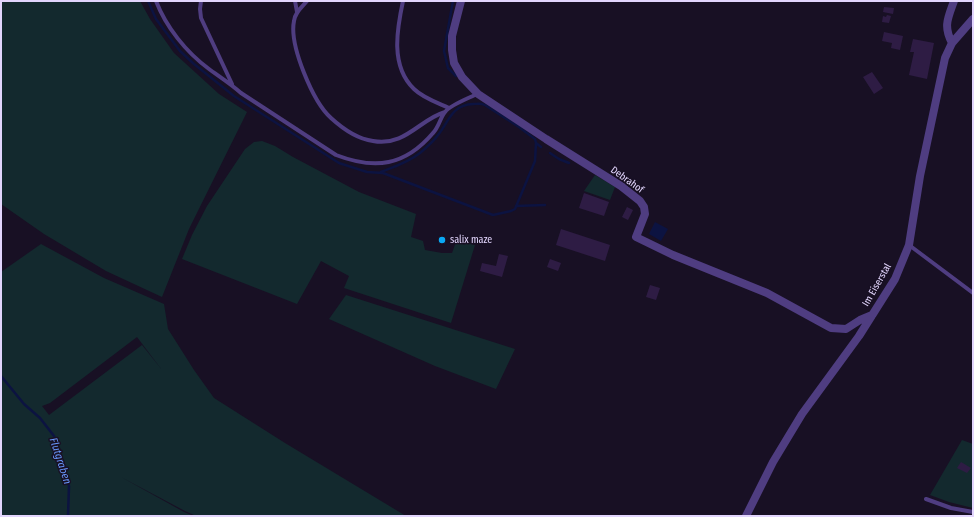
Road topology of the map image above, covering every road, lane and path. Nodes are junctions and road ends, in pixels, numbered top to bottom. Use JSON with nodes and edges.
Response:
{"nodes":[{"id":1,"x":156,"y":1,"type":"edge"},
{"id":2,"x":201,"y":1,"type":"edge"},
{"id":3,"x":295,"y":1,"type":"edge"},
{"id":4,"x":307,"y":1,"type":"edge"},
{"id":5,"x":403,"y":1,"type":"edge"},
{"id":6,"x":461,"y":1,"type":"edge"},
{"id":7,"x":954,"y":1,"type":"edge"},
{"id":8,"x":297,"y":12,"type":"junction"},
{"id":9,"x":973,"y":19,"type":"edge"},
{"id":10,"x":952,"y":43,"type":"junction"},
{"id":11,"x":232,"y":84,"type":"junction"},
{"id":12,"x":478,"y":94,"type":"junction"},
{"id":13,"x":450,"y":108,"type":"junction"},
{"id":14,"x":445,"y":112,"type":"junction"},
{"id":15,"x":909,"y":245,"type":"junction"},
{"id":16,"x":973,"y":293,"type":"edge"},
{"id":17,"x":872,"y":315,"type":"junction"},
{"id":18,"x":926,"y":499,"type":"dead end"},
{"id":19,"x":973,"y":512,"type":"edge"},
{"id":20,"x":746,"y":516,"type":"edge"}],
"edges":[{"from":1,"to":11,"type":"lane"},
{"from":2,"to":11,"type":"lane"},
{"from":3,"to":8,"type":"lane"},
{"from":4,"to":8,"type":"lane"},
{"from":5,"to":13,"type":"lane"},
{"from":6,"to":12,"type":"street","name":"Debrahof"},
{"from":7,"to":10,"type":"street"},
{"from":8,"to":14,"type":"lane"},
{"from":9,"to":10,"type":"street","name":"Im Eiserstal"},
{"from":10,"to":15,"type":"street","name":"Im Eiserstal"},
{"from":11,"to":14,"type":"lane"},
{"from":12,"to":13,"type":"lane"},
{"from":12,"to":17,"type":"street","name":"Debrahof"},
{"from":13,"to":14,"type":"lane"},
{"from":15,"to":16,"type":"lane"},
{"from":15,"to":17,"type":"street","name":"Im Eiserstal"},
{"from":17,"to":20,"type":"street","name":"Im Eiserstal"},
{"from":18,"to":19,"type":"lane"}]}
